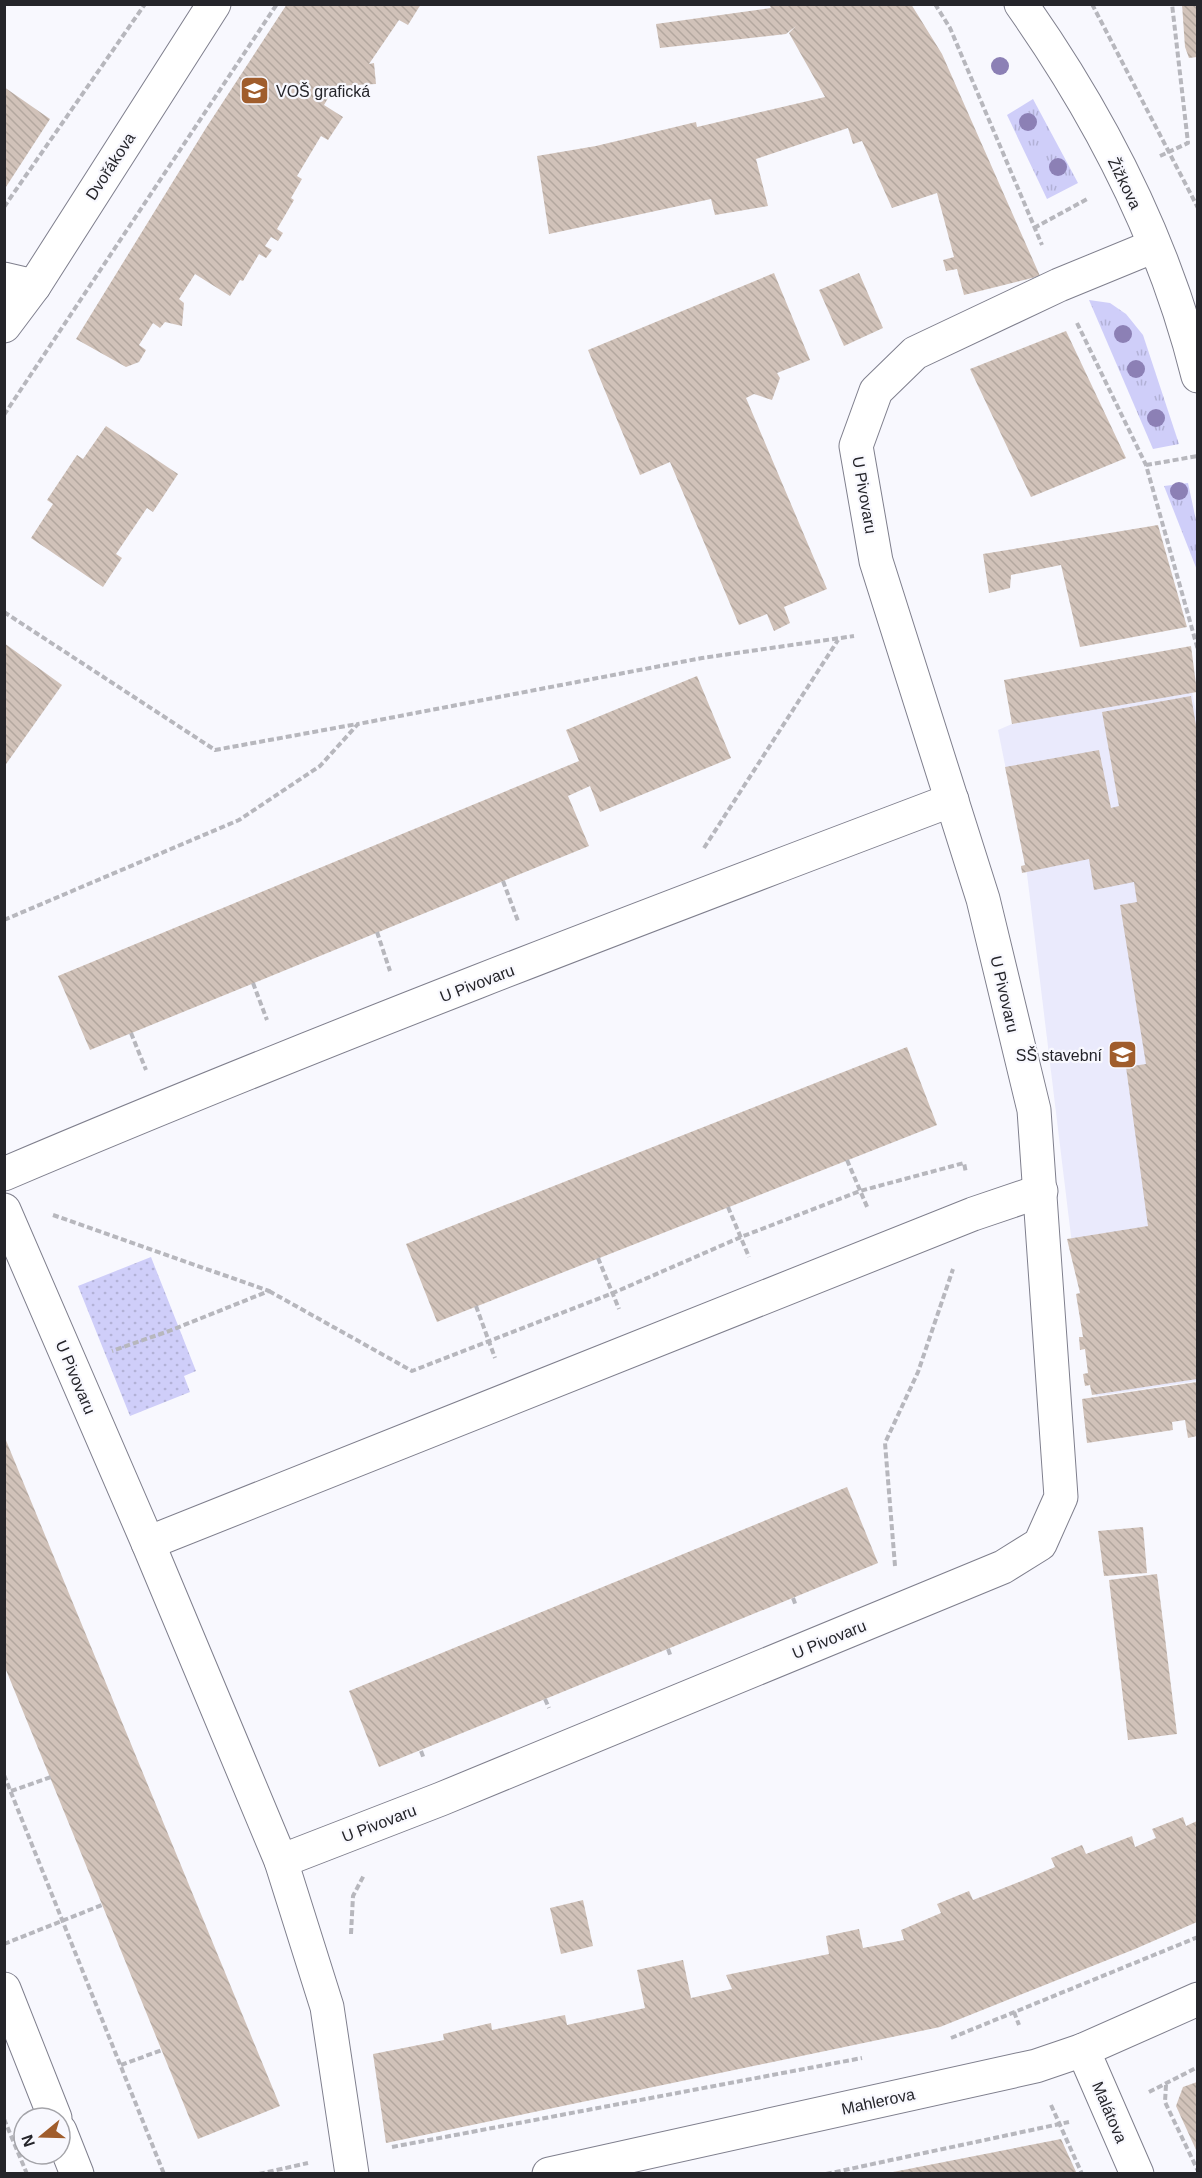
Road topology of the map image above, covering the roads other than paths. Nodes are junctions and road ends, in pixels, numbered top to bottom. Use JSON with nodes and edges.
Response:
{"nodes":[{"id":1,"x":214,"y":4,"type":"edge"},
{"id":2,"x":1021,"y":4,"type":"edge"},
{"id":3,"x":1154,"y":246,"type":"junction"},
{"id":4,"x":19,"y":282,"type":"edge"},
{"id":5,"x":4,"y":326,"type":"edge"},
{"id":6,"x":1195,"y":358,"type":"edge"},
{"id":7,"x":952,"y":800,"type":"junction"},
{"id":8,"x":4,"y":1174,"type":"edge"},
{"id":9,"x":1041,"y":1191,"type":"junction"},
{"id":10,"x":4,"y":1210,"type":"edge"},
{"id":11,"x":148,"y":1543,"type":"junction"},
{"id":12,"x":281,"y":1861,"type":"junction"},
{"id":13,"x":4,"y":1989,"type":"edge"},
{"id":14,"x":1197,"y":1999,"type":"edge"},
{"id":15,"x":1083,"y":2050,"type":"junction"},
{"id":16,"x":50,"y":2106,"type":"edge"},
{"id":17,"x":352,"y":2164,"type":"edge"},
{"id":18,"x":549,"y":2174,"type":"edge"},
{"id":19,"x":1137,"y":2174,"type":"edge"}],
"edges":[{"from":1,"to":4,"type":"street","name":"Dvořákova"},
{"from":2,"to":3,"type":"street","name":"Žižkova"},
{"from":3,"to":6,"type":"street","name":"Žižkova"},
{"from":3,"to":7,"type":"street","name":"U Pivovaru"},
{"from":4,"to":5,"type":"street","name":"Dvořákova"},
{"from":7,"to":8,"type":"street","name":"U Pivovaru"},
{"from":7,"to":9,"type":"street","name":"U Pivovaru"},
{"from":9,"to":11,"type":"street"},
{"from":9,"to":12,"type":"street","name":"U Pivovaru"},
{"from":10,"to":11,"type":"street","name":"U Pivovaru"},
{"from":11,"to":12,"type":"street","name":"U Pivovaru"},
{"from":12,"to":17,"type":"street","name":"U Pivovaru"},
{"from":13,"to":16,"type":"street"},
{"from":14,"to":15,"type":"street","name":"Mahlerova"},
{"from":15,"to":18,"type":"street","name":"Mahlerova"},
{"from":15,"to":19,"type":"street","name":"Malátova"}]}
